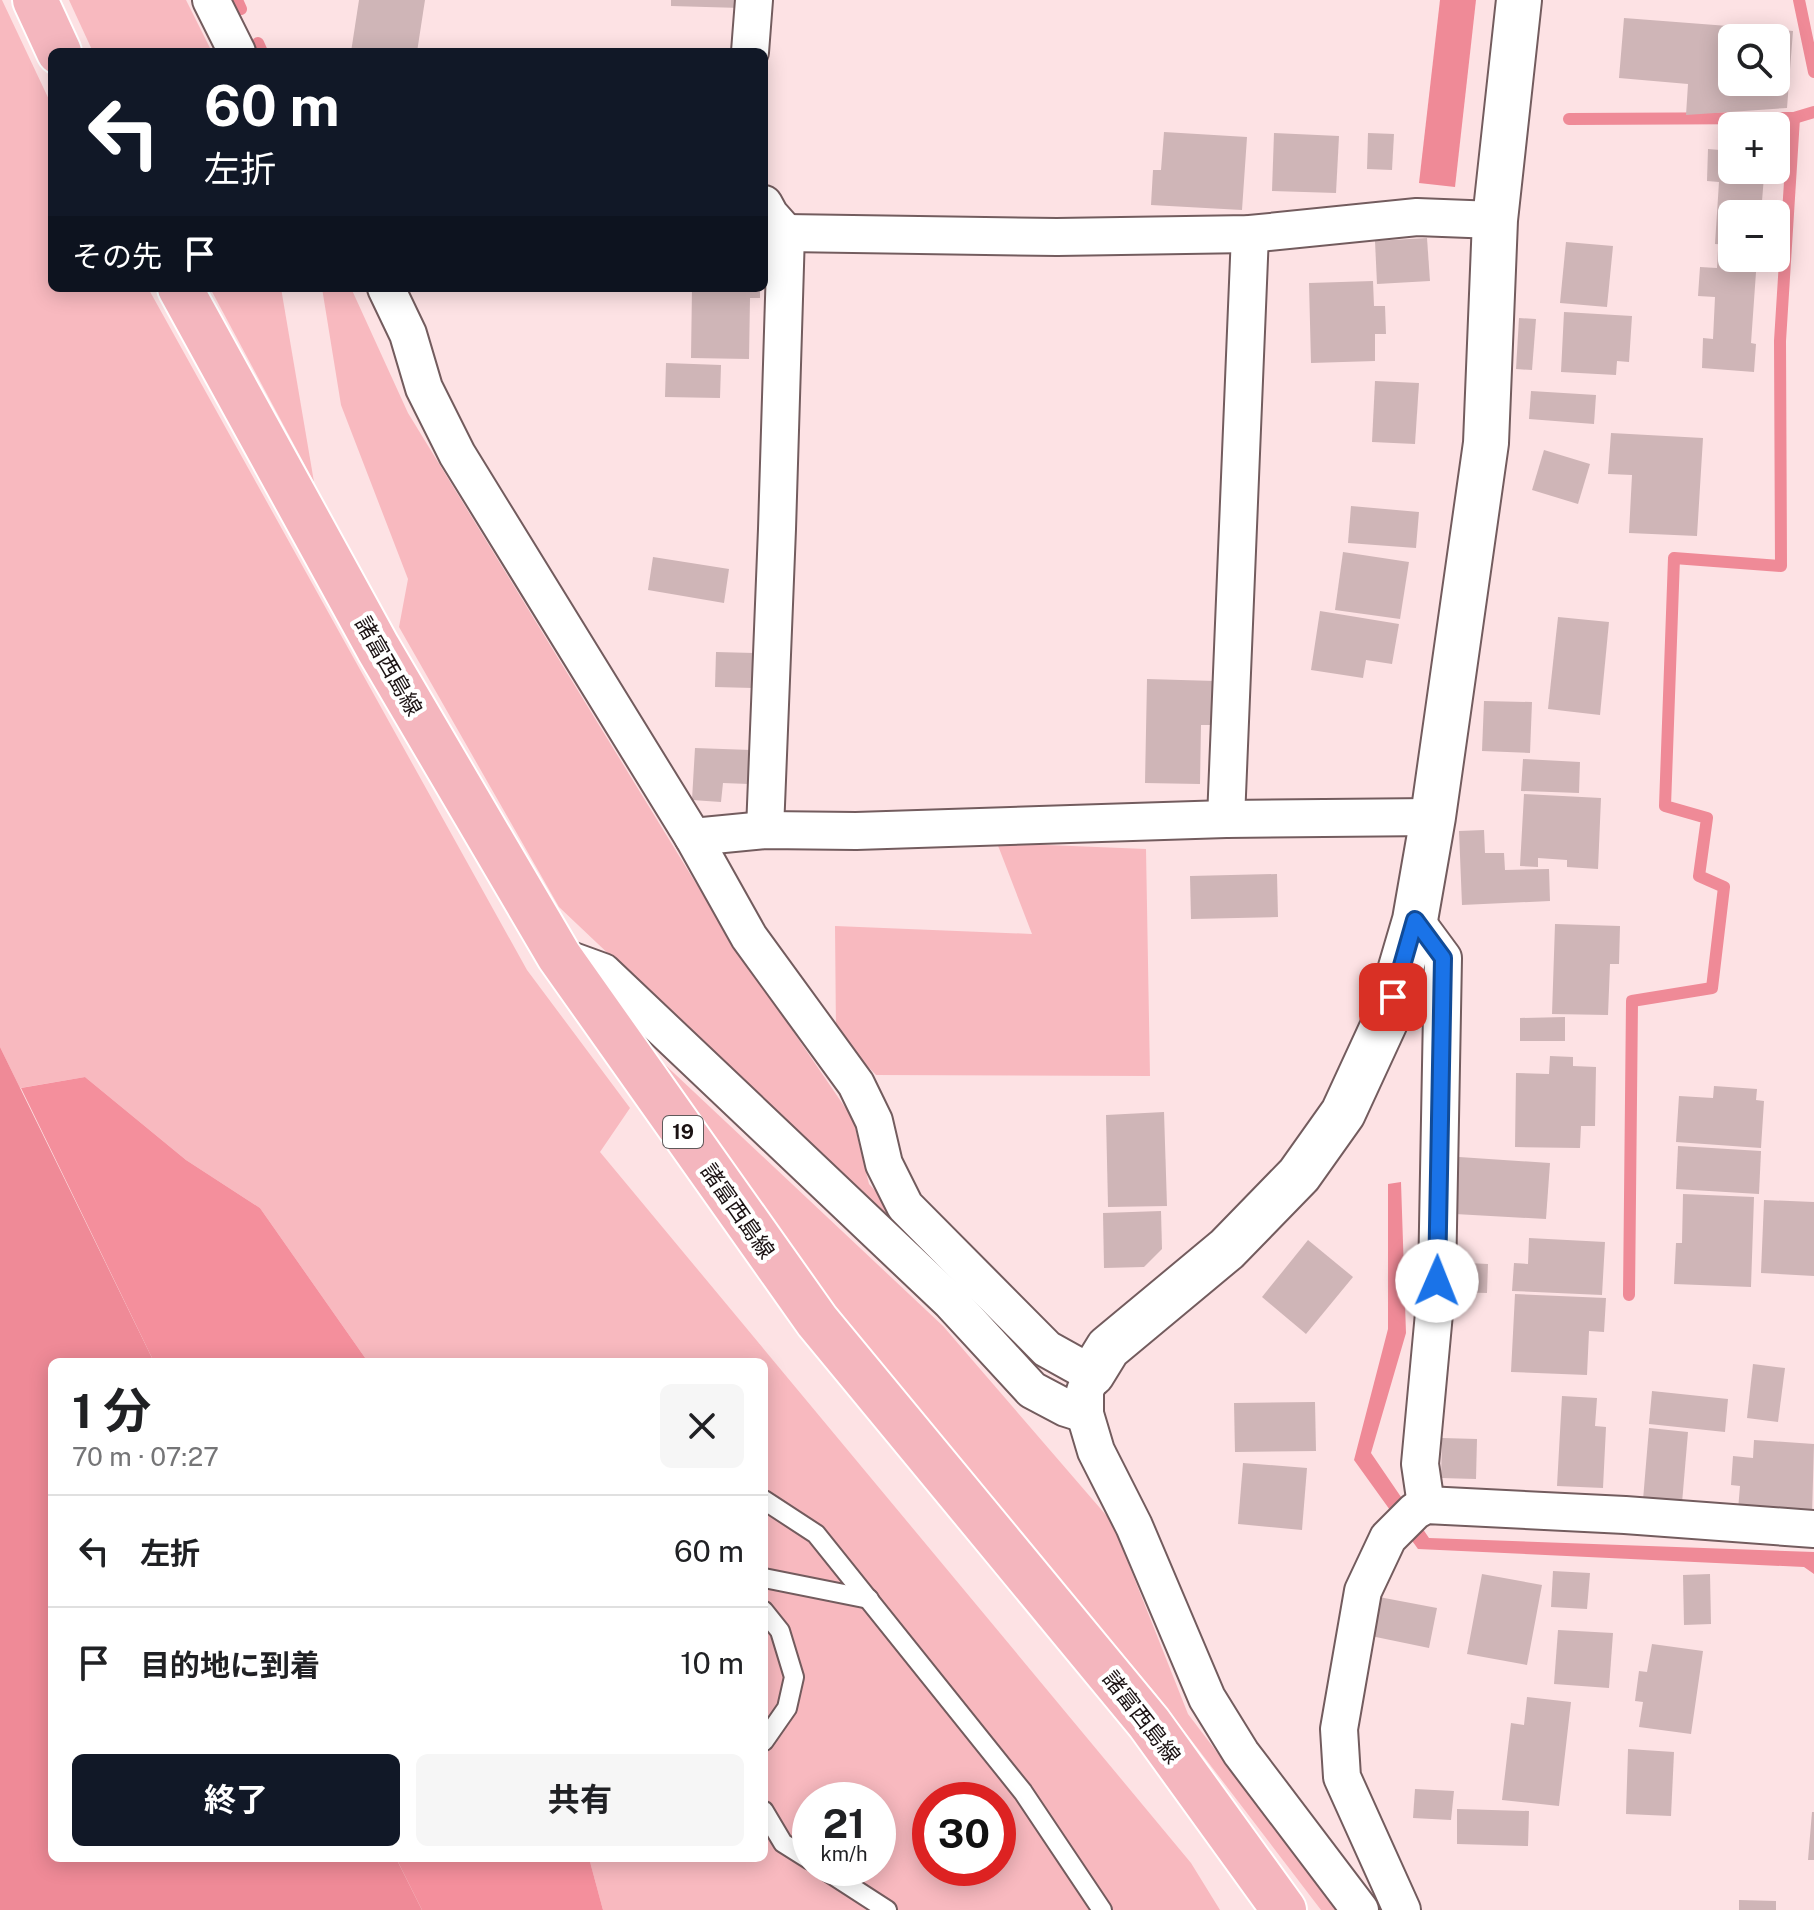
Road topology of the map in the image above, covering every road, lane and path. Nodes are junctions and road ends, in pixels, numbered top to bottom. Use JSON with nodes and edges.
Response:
{"nodes":[{"id":1,"x":35,"y":0,"type":"edge"},
{"id":2,"x":211,"y":0,"type":"edge"},
{"id":3,"x":754,"y":0,"type":"edge"},
{"id":4,"x":1519,"y":0,"type":"edge"},
{"id":5,"x":57,"y":48,"type":"edge"},
{"id":6,"x":235,"y":48,"type":"edge"},
{"id":7,"x":750,"y":48,"type":"edge"},
{"id":8,"x":768,"y":211,"type":"edge"},
{"id":9,"x":1495,"y":220,"type":"junction"},
{"id":10,"x":786,"y":233,"type":"junction"},
{"id":11,"x":1250,"y":234,"type":"junction"},
{"id":12,"x":182,"y":292,"type":"edge"},
{"id":13,"x":388,"y":292,"type":"edge"},
{"id":14,"x":1433,"y":817,"type":"junction"},
{"id":15,"x":1226,"y":819,"type":"junction"},
{"id":16,"x":765,"y":830,"type":"junction"},
{"id":17,"x":693,"y":837,"type":"junction"},
{"id":18,"x":1415,"y":920,"type":"junction"},
{"id":19,"x":559,"y":956,"type":"junction"},
{"id":20,"x":1088,"y":1394,"type":"junction"},
{"id":21,"x":768,"y":1503,"type":"edge"},
{"id":22,"x":1413,"y":1514,"type":"junction"},
{"id":23,"x":1814,"y":1529,"type":"edge"},
{"id":24,"x":768,"y":1579,"type":"edge"},
{"id":25,"x":869,"y":1599,"type":"junction"},
{"id":26,"x":768,"y":1616,"type":"edge"},
{"id":27,"x":768,"y":1735,"type":"edge"},
{"id":28,"x":768,"y":1818,"type":"edge"},
{"id":29,"x":792,"y":1849,"type":"edge"},
{"id":30,"x":850,"y":1886,"type":"edge"},
{"id":31,"x":887,"y":1910,"type":"edge"},
{"id":32,"x":1102,"y":1910,"type":"edge"},
{"id":33,"x":1284,"y":1910,"type":"edge"},
{"id":34,"x":1360,"y":1910,"type":"edge"},
{"id":35,"x":1402,"y":1910,"type":"edge"}],
"edges":[{"from":1,"to":5,"type":"main road"},
{"from":2,"to":6,"type":"street"},
{"from":3,"to":7,"type":"street"},
{"from":4,"to":9,"type":"street"},
{"from":8,"to":10,"type":"street"},
{"from":9,"to":11,"type":"street"},
{"from":9,"to":14,"type":"street"},
{"from":10,"to":11,"type":"street"},
{"from":10,"to":16,"type":"street"},
{"from":11,"to":15,"type":"street"},
{"from":12,"to":19,"type":"main road","name":"諸富西島線","number":"19"},
{"from":13,"to":17,"type":"street"},
{"from":14,"to":15,"type":"street"},
{"from":14,"to":18,"type":"street"},
{"from":15,"to":16,"type":"street"},
{"from":16,"to":17,"type":"street"},
{"from":17,"to":20,"type":"street"},
{"from":18,"to":20,"type":"street"},
{"from":18,"to":22,"type":"street"},
{"from":19,"to":20,"type":"street"},
{"from":19,"to":33,"type":"main road","name":"諸富西島線","number":"19"},
{"from":20,"to":34,"type":"street"},
{"from":21,"to":25,"type":"lane"},
{"from":22,"to":23,"type":"street"},
{"from":22,"to":35,"type":"street"},
{"from":24,"to":25,"type":"lane"},
{"from":25,"to":32,"type":"lane"},
{"from":26,"to":27,"type":"lane"},
{"from":28,"to":29,"type":"lane"},
{"from":30,"to":31,"type":"lane"}]}
